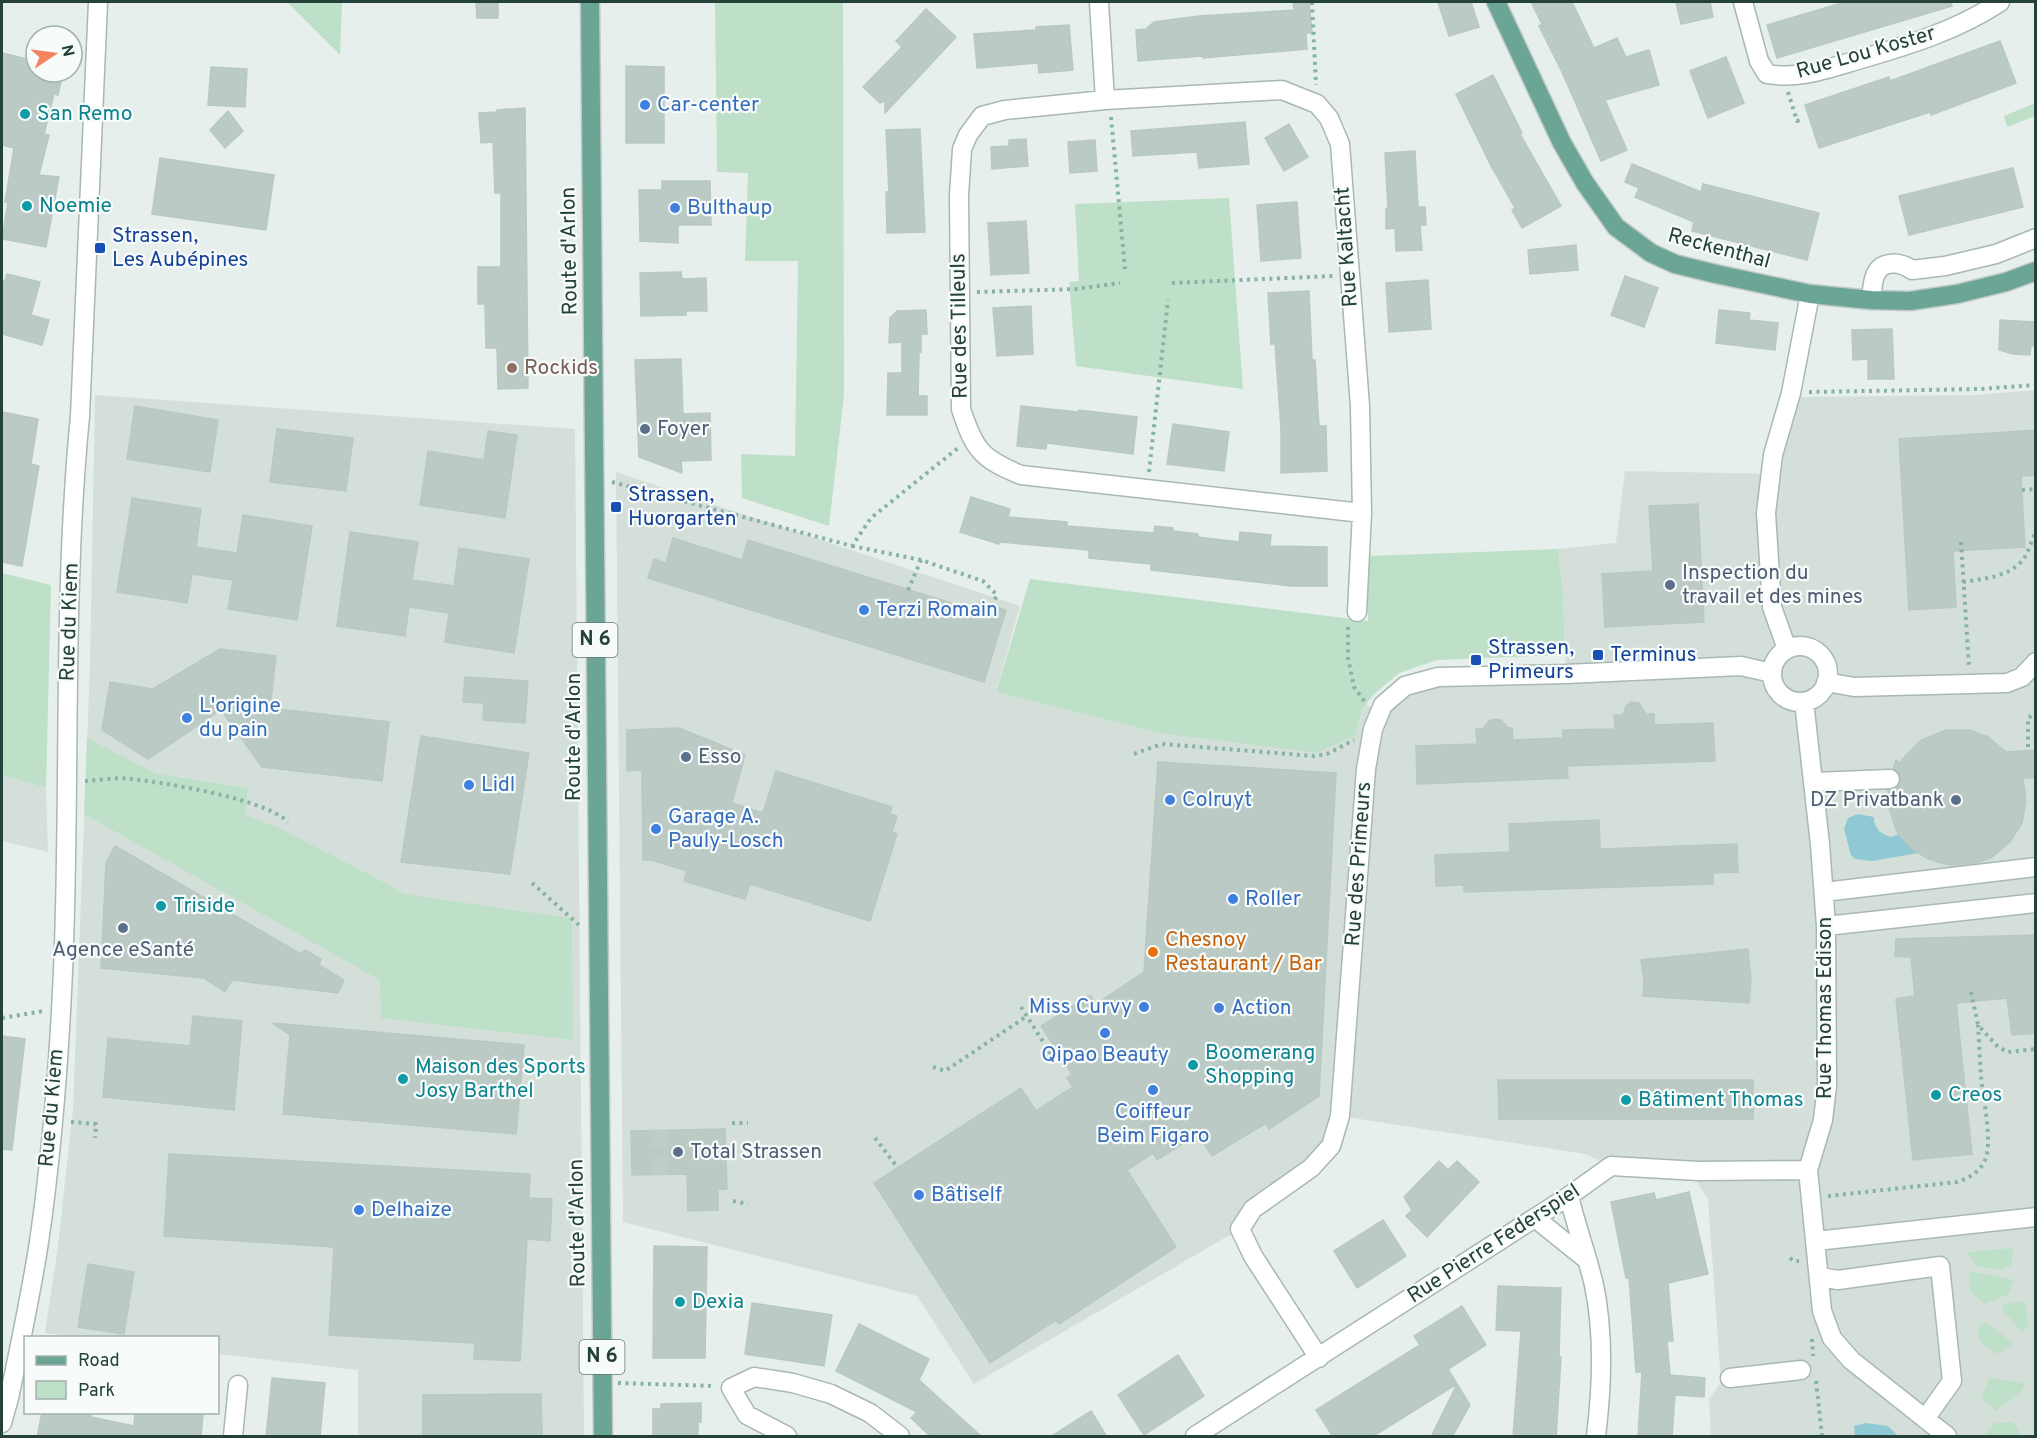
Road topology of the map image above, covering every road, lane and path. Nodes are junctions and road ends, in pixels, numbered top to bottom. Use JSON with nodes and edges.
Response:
{"nodes":[{"id":1,"x":98,"y":2,"type":"edge"},
{"id":2,"x":590,"y":2,"type":"edge"},
{"id":3,"x":1099,"y":2,"type":"edge"},
{"id":4,"x":1312,"y":2,"type":"edge"},
{"id":5,"x":1496,"y":2,"type":"edge"},
{"id":6,"x":1743,"y":2,"type":"edge"},
{"id":7,"x":2000,"y":2,"type":"edge"},
{"id":8,"x":1784,"y":77,"type":"junction"},
{"id":9,"x":1105,"y":100,"type":"junction"},
{"id":10,"x":1317,"y":104,"type":"junction"},
{"id":11,"x":1803,"y":119,"type":"dead end"},
{"id":12,"x":2036,"y":238,"type":"edge"},
{"id":13,"x":1125,"y":269,"type":"dead end"},
{"id":14,"x":2036,"y":271,"type":"edge"},
{"id":15,"x":1349,"y":275,"type":"junction"},
{"id":16,"x":1120,"y":283,"type":"dead end"},
{"id":17,"x":1172,"y":283,"type":"dead end"},
{"id":18,"x":960,"y":293,"type":"junction"},
{"id":19,"x":1810,"y":294,"type":"junction"},
{"id":20,"x":1168,"y":300,"type":"dead end"},
{"id":21,"x":1871,"y":300,"type":"junction"},
{"id":22,"x":2036,"y":386,"type":"edge"},
{"id":23,"x":1789,"y":398,"type":"junction"},
{"id":24,"x":971,"y":438,"type":"junction"},
{"id":25,"x":594,"y":476,"type":"junction"},
{"id":26,"x":2036,"y":489,"type":"edge"},
{"id":27,"x":1148,"y":490,"type":"junction"},
{"id":28,"x":2022,"y":490,"type":"dead end"},
{"id":29,"x":1362,"y":513,"type":"junction"},
{"id":30,"x":2036,"y":532,"type":"edge"},
{"id":31,"x":1961,"y":542,"type":"dead end"},
{"id":32,"x":852,"y":546,"type":"junction"},
{"id":33,"x":921,"y":560,"type":"junction"},
{"id":34,"x":1963,"y":582,"type":"junction"},
{"id":35,"x":908,"y":590,"type":"dead end"},
{"id":36,"x":994,"y":601,"type":"dead end"},
{"id":37,"x":1357,"y":612,"type":"joint"},
{"id":38,"x":1968,"y":645,"type":"dead end"},
{"id":39,"x":1787,"y":650,"type":"junction"},
{"id":40,"x":2036,"y":662,"type":"edge"},
{"id":41,"x":1772,"y":673,"type":"junction"},
{"id":42,"x":1826,"y":682,"type":"junction"},
{"id":43,"x":1804,"y":702,"type":"junction"},
{"id":44,"x":2036,"y":713,"type":"edge"},
{"id":45,"x":1376,"y":721,"type":"junction"},
{"id":46,"x":2028,"y":747,"type":"dead end"},
{"id":47,"x":1134,"y":754,"type":"dead end"},
{"id":48,"x":1890,"y":779,"type":"dead end"},
{"id":49,"x":66,"y":782,"type":"junction"},
{"id":50,"x":1814,"y":782,"type":"junction"},
{"id":51,"x":288,"y":822,"type":"dead end"},
{"id":52,"x":2036,"y":867,"type":"edge"},
{"id":53,"x":532,"y":883,"type":"dead end"},
{"id":54,"x":1824,"y":892,"type":"junction"},
{"id":55,"x":2036,"y":903,"type":"edge"},
{"id":56,"x":1826,"y":926,"type":"junction"},
{"id":57,"x":598,"y":942,"type":"junction"},
{"id":58,"x":1971,"y":992,"type":"dead end"},
{"id":59,"x":61,"y":1006,"type":"junction"},
{"id":60,"x":1021,"y":1007,"type":"dead end"},
{"id":61,"x":1027,"y":1016,"type":"junction"},
{"id":62,"x":2,"y":1018,"type":"edge"},
{"id":63,"x":1978,"y":1025,"type":"junction"},
{"id":64,"x":2036,"y":1049,"type":"edge"},
{"id":65,"x":1060,"y":1055,"type":"dead end"},
{"id":66,"x":933,"y":1067,"type":"dead end"},
{"id":67,"x":52,"y":1121,"type":"junction"},
{"id":68,"x":732,"y":1123,"type":"dead end"},
{"id":69,"x":748,"y":1123,"type":"dead end"},
{"id":70,"x":95,"y":1138,"type":"dead end"},
{"id":71,"x":875,"y":1138,"type":"dead end"},
{"id":72,"x":898,"y":1168,"type":"dead end"},
{"id":73,"x":1808,"y":1170,"type":"junction"},
{"id":74,"x":1569,"y":1196,"type":"junction"},
{"id":75,"x":1810,"y":1198,"type":"junction"},
{"id":76,"x":733,"y":1201,"type":"dead end"},
{"id":77,"x":748,"y":1204,"type":"dead end"},
{"id":78,"x":2036,"y":1217,"type":"edge"},
{"id":79,"x":1535,"y":1218,"type":"junction"},
{"id":80,"x":1816,"y":1241,"type":"junction"},
{"id":81,"x":1586,"y":1259,"type":"junction"},
{"id":82,"x":1829,"y":1278,"type":"junction"},
{"id":83,"x":1811,"y":1336,"type":"dead end"},
{"id":84,"x":1319,"y":1358,"type":"junction"},
{"id":85,"x":1810,"y":1369,"type":"junction"},
{"id":86,"x":1730,"y":1378,"type":"dead end"},
{"id":87,"x":602,"y":1381,"type":"junction"},
{"id":88,"x":238,"y":1385,"type":"dead end"},
{"id":89,"x":731,"y":1388,"type":"junction"},
{"id":90,"x":1925,"y":1419,"type":"junction"},
{"id":91,"x":2,"y":1423,"type":"edge"},
{"id":92,"x":1208,"y":1431,"type":"edge"},
{"id":93,"x":233,"y":1437,"type":"edge"},
{"id":94,"x":603,"y":1437,"type":"edge"},
{"id":95,"x":787,"y":1437,"type":"edge"},
{"id":96,"x":900,"y":1437,"type":"edge"},
{"id":97,"x":1195,"y":1437,"type":"edge"},
{"id":98,"x":1596,"y":1437,"type":"edge"},
{"id":99,"x":1821,"y":1437,"type":"edge"},
{"id":100,"x":1947,"y":1437,"type":"edge"}],
"edges":[{"from":1,"to":49,"type":"street","name":"Rue du Kiem"},
{"from":2,"to":25,"type":"main road","name":"Route d'Arlon","number":"N 6"},
{"from":3,"to":9,"type":"street"},
{"from":4,"to":10,"type":"path"},
{"from":5,"to":19,"type":"main road","name":"Reckenthal"},
{"from":6,"to":8,"type":"street","name":"Rue Lou Koster"},
{"from":7,"to":8,"type":"street","name":"Rue Lou Koster"},
{"from":8,"to":11,"type":"path"},
{"from":9,"to":10,"type":"street"},
{"from":9,"to":13,"type":"path"},
{"from":9,"to":18,"type":"street","name":"Rue des Tilleuls"},
{"from":10,"to":15,"type":"street","name":"Rue Kaltacht"},
{"from":12,"to":21,"type":"street"},
{"from":14,"to":21,"type":"main road","name":"Reckenthal"},
{"from":15,"to":17,"type":"path"},
{"from":15,"to":29,"type":"street","name":"Rue Kaltacht"},
{"from":16,"to":18,"type":"path"},
{"from":18,"to":24,"type":"street","name":"Rue des Tilleuls"},
{"from":19,"to":21,"type":"main road","name":"Reckenthal"},
{"from":19,"to":23,"type":"street"},
{"from":20,"to":27,"type":"path"},
{"from":22,"to":23,"type":"path"},
{"from":23,"to":39,"type":"street"},
{"from":24,"to":27,"type":"street","name":"Rue des Tilleuls"},
{"from":24,"to":32,"type":"path"},
{"from":25,"to":32,"type":"path"},
{"from":25,"to":57,"type":"main road","name":"Route d'Arlon","number":"N 6"},
{"from":26,"to":28,"type":"path"},
{"from":27,"to":29,"type":"street","name":"Rue des Tilleuls"},
{"from":29,"to":37,"type":"street","name":"Rue Kaltacht"},
{"from":30,"to":34,"type":"path"},
{"from":31,"to":34,"type":"path"},
{"from":32,"to":33,"type":"path"},
{"from":33,"to":35,"type":"path"},
{"from":33,"to":36,"type":"path"},
{"from":34,"to":38,"type":"path"},
{"from":37,"to":45,"type":"path"},
{"from":39,"to":41,"type":"street"},
{"from":39,"to":42,"type":"street"},
{"from":40,"to":42,"type":"street"},
{"from":41,"to":43,"type":"street"},
{"from":41,"to":45,"type":"street"},
{"from":42,"to":43,"type":"street"},
{"from":43,"to":50,"type":"street","name":"Rue Thomas Edison"},
{"from":44,"to":46,"type":"path"},
{"from":45,"to":47,"type":"path"},
{"from":45,"to":84,"type":"street","name":"Rue des Primeurs"},
{"from":48,"to":50,"type":"street"},
{"from":49,"to":51,"type":"path"},
{"from":49,"to":59,"type":"street","name":"Rue du Kiem"},
{"from":50,"to":54,"type":"street","name":"Rue Thomas Edison"},
{"from":52,"to":54,"type":"street"},
{"from":53,"to":57,"type":"path"},
{"from":54,"to":56,"type":"street","name":"Rue Thomas Edison"},
{"from":55,"to":56,"type":"street"},
{"from":56,"to":73,"type":"street","name":"Rue Thomas Edison"},
{"from":57,"to":87,"type":"main road","name":"Route d'Arlon","number":"N 6"},
{"from":58,"to":63,"type":"path"},
{"from":59,"to":62,"type":"path"},
{"from":59,"to":67,"type":"street","name":"Rue du Kiem"},
{"from":60,"to":61,"type":"path"},
{"from":61,"to":65,"type":"path"},
{"from":61,"to":66,"type":"path"},
{"from":63,"to":64,"type":"path"},
{"from":63,"to":75,"type":"path"},
{"from":67,"to":70,"type":"path"},
{"from":67,"to":91,"type":"street","name":"Rue du Kiem"},
{"from":68,"to":69,"type":"path"},
{"from":71,"to":72,"type":"path"},
{"from":73,"to":74,"type":"street","name":"Rue Pierre Federspiel"},
{"from":73,"to":75,"type":"street","name":"Rue Thomas Edison"},
{"from":74,"to":79,"type":"street","name":"Rue Pierre Federspiel"},
{"from":74,"to":81,"type":"street"},
{"from":75,"to":80,"type":"street","name":"Rue Thomas Edison"},
{"from":76,"to":77,"type":"path"},
{"from":78,"to":80,"type":"street"},
{"from":79,"to":81,"type":"street"},
{"from":79,"to":84,"type":"street","name":"Rue Pierre Federspiel"},
{"from":80,"to":82,"type":"street","name":"Rue Thomas Edison"},
{"from":81,"to":98,"type":"street"},
{"from":82,"to":90,"type":"street","name":"Rue Thomas Edison"},
{"from":82,"to":90,"type":"street"},
{"from":83,"to":85,"type":"path"},
{"from":84,"to":92,"type":"street","name":"Rue Pierre Federspiel"},
{"from":85,"to":86,"type":"street"},
{"from":85,"to":99,"type":"path"},
{"from":87,"to":89,"type":"path"},
{"from":87,"to":94,"type":"main road","name":"Route d'Arlon","number":"N 6"},
{"from":88,"to":93,"type":"street"},
{"from":89,"to":95,"type":"street"},
{"from":89,"to":96,"type":"street"},
{"from":90,"to":100,"type":"street","name":"Rue Thomas Edison"},
{"from":92,"to":97,"type":"street","name":"Rue Pierre Federspiel"}]}
